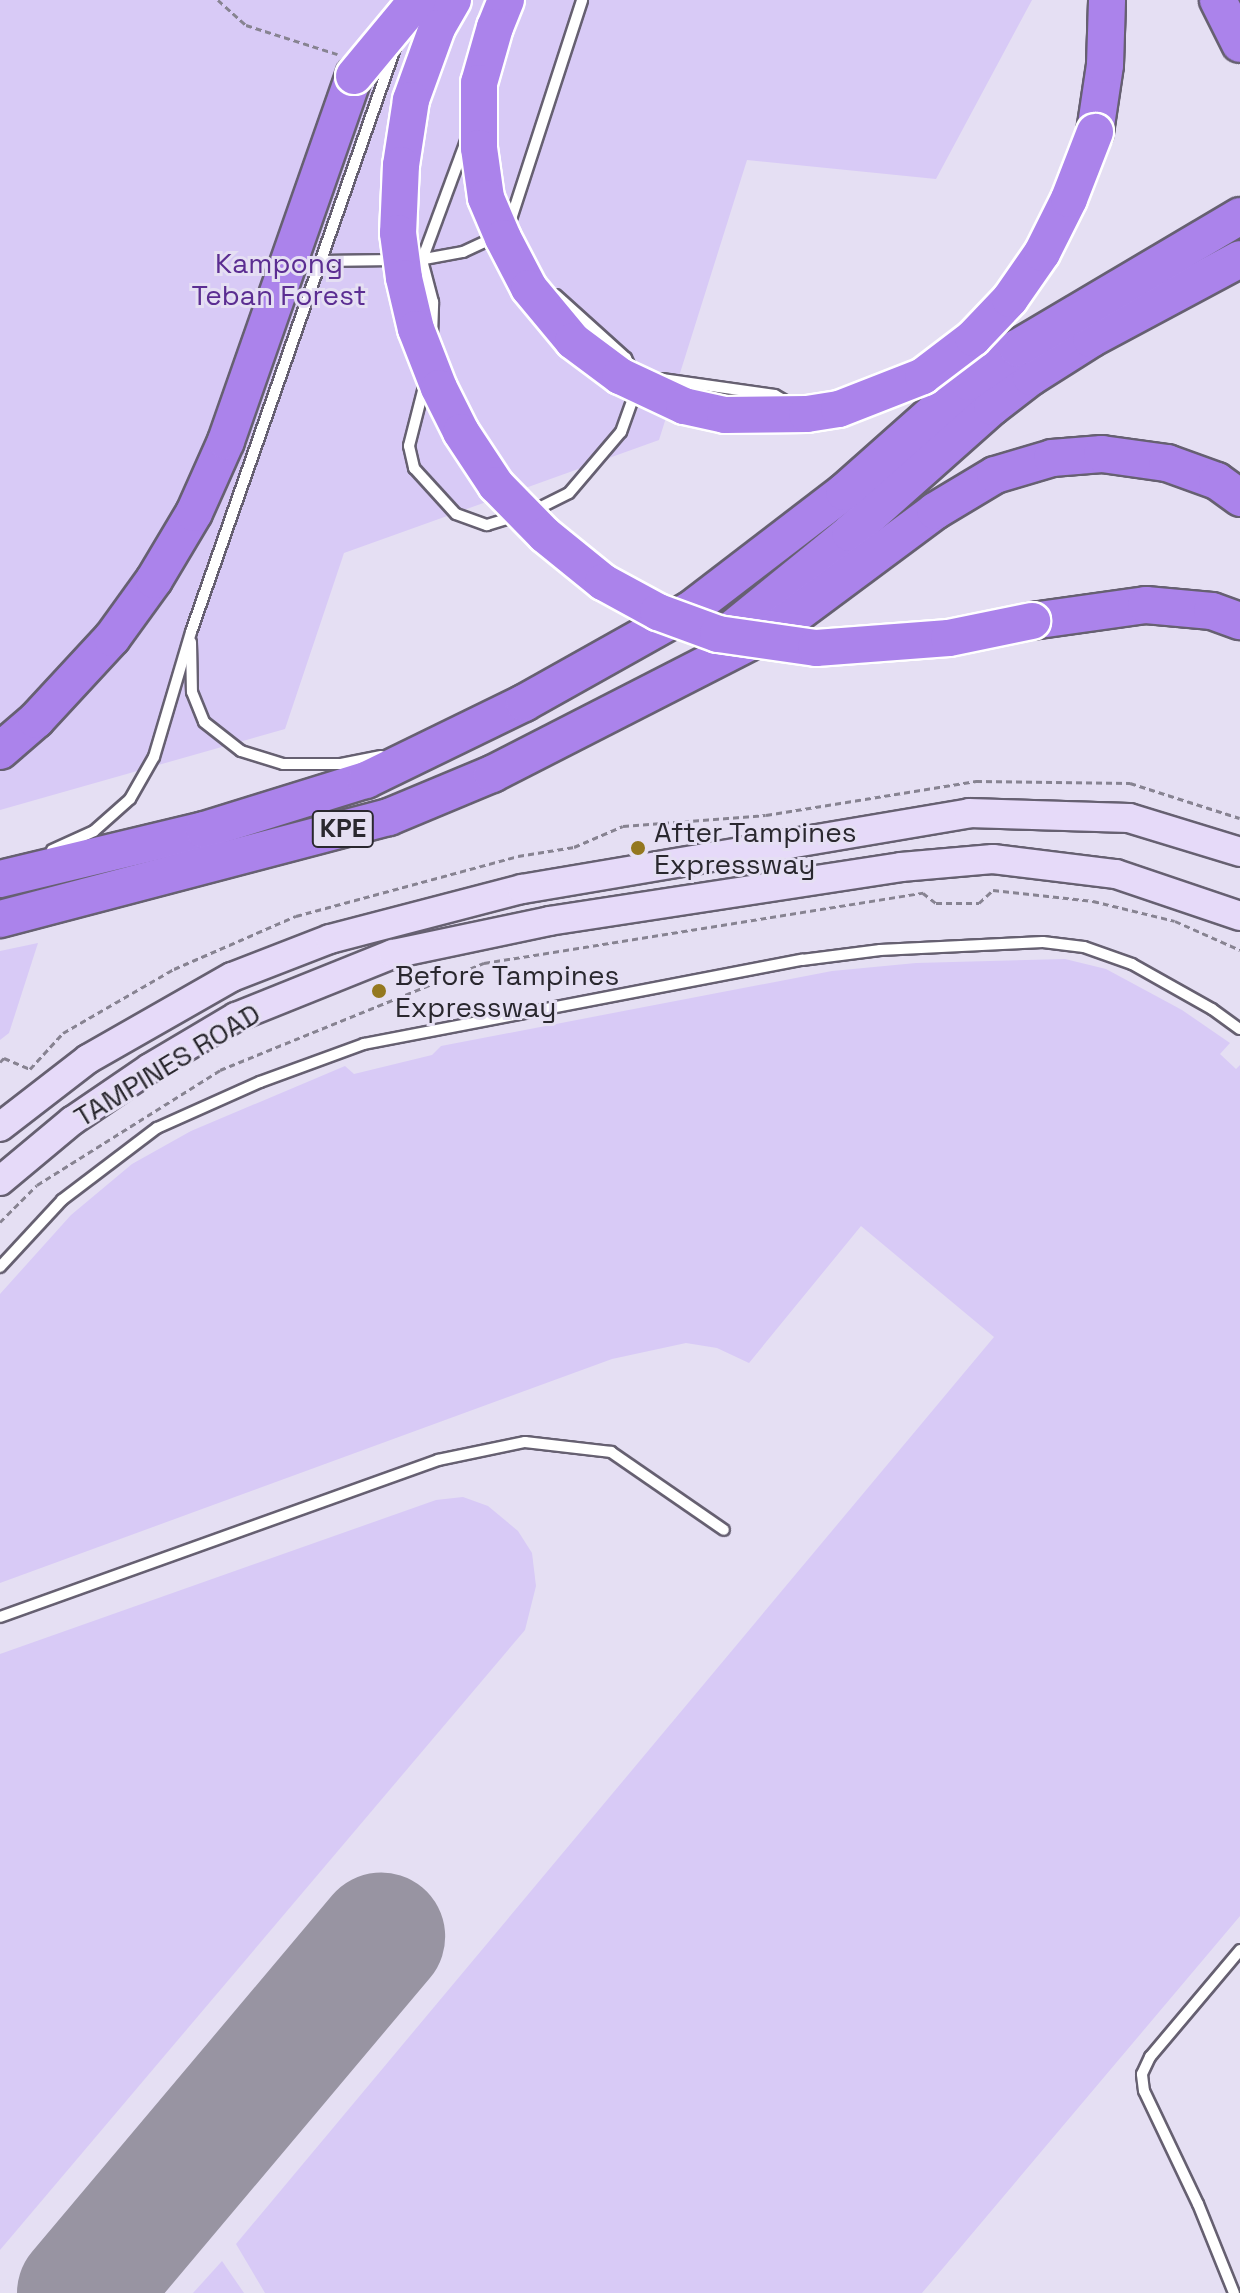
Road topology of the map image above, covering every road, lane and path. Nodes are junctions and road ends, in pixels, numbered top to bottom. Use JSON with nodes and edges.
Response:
{"nodes":[{"id":1,"x":218,"y":0,"type":"edge"},
{"id":2,"x":385,"y":0,"type":"edge"},
{"id":3,"x":414,"y":0,"type":"edge"},
{"id":4,"x":453,"y":0,"type":"edge"},
{"id":5,"x":506,"y":0,"type":"edge"},
{"id":6,"x":517,"y":0,"type":"edge"},
{"id":7,"x":582,"y":0,"type":"edge"},
{"id":8,"x":1107,"y":0,"type":"edge"},
{"id":9,"x":1218,"y":0,"type":"edge"},
{"id":10,"x":1240,"y":44,"type":"edge"},
{"id":11,"x":350,"y":66,"type":"junction"},
{"id":12,"x":1240,"y":216,"type":"edge"},
{"id":13,"x":493,"y":238,"type":"junction"},
{"id":14,"x":1240,"y":259,"type":"edge"},
{"id":15,"x":422,"y":260,"type":"junction"},
{"id":16,"x":321,"y":261,"type":"junction"},
{"id":17,"x":537,"y":278,"type":"dead end"},
{"id":18,"x":549,"y":288,"type":"dead end"},
{"id":19,"x":633,"y":372,"type":"junction"},
{"id":20,"x":797,"y":418,"type":"dead end"},
{"id":21,"x":904,"y":460,"type":"junction"},
{"id":22,"x":1240,"y":498,"type":"edge"},
{"id":23,"x":1240,"y":621,"type":"edge"},
{"id":24,"x":191,"y":632,"type":"junction"},
{"id":25,"x":665,"y":683,"type":"junction"},
{"id":26,"x":436,"y":745,"type":"junction"},
{"id":27,"x":0,"y":751,"type":"edge"},
{"id":28,"x":1240,"y":852,"type":"edge"},
{"id":29,"x":0,"y":877,"type":"edge"},
{"id":30,"x":1240,"y":916,"type":"edge"},
{"id":31,"x":0,"y":919,"type":"edge"},
{"id":32,"x":1240,"y":1029,"type":"edge"},
{"id":33,"x":0,"y":1062,"type":"edge"},
{"id":34,"x":30,"y":1069,"type":"dead end"},
{"id":35,"x":0,"y":1127,"type":"edge"},
{"id":36,"x":0,"y":1181,"type":"edge"},
{"id":37,"x":0,"y":1267,"type":"edge"},
{"id":38,"x":724,"y":1530,"type":"dead end"},
{"id":39,"x":0,"y":1617,"type":"edge"},
{"id":40,"x":1240,"y":1950,"type":"edge"},
{"id":41,"x":1234,"y":2293,"type":"edge"}],
"edges":[{"from":1,"to":11,"type":"path"},
{"from":2,"to":11,"type":"highway"},
{"from":3,"to":11,"type":"highway","bridge":true},
{"from":3,"to":16,"type":"lane"},
{"from":4,"to":23,"type":"highway","bridge":true},
{"from":5,"to":8,"type":"highway","bridge":true},
{"from":6,"to":15,"type":"lane"},
{"from":7,"to":13,"type":"lane"},
{"from":9,"to":10,"type":"highway"},
{"from":11,"to":27,"type":"highway"},
{"from":12,"to":21,"type":"highway"},
{"from":13,"to":15,"type":"lane"},
{"from":13,"to":17,"type":"lane"},
{"from":14,"to":21,"type":"highway"},
{"from":15,"to":16,"type":"lane"},
{"from":15,"to":19,"type":"lane"},
{"from":16,"to":24,"type":"lane"},
{"from":18,"to":19,"type":"lane"},
{"from":19,"to":20,"type":"lane"},
{"from":21,"to":25,"type":"highway"},
{"from":21,"to":26,"type":"highway","number":"KPE"},
{"from":22,"to":25,"type":"highway"},
{"from":24,"to":26,"type":"lane"},
{"from":24,"to":29,"type":"lane"},
{"from":25,"to":31,"type":"highway","number":"KPE"},
{"from":26,"to":29,"type":"highway","number":"KPE"},
{"from":28,"to":35,"type":"main road","name":"TAMPINES ROAD"},
{"from":30,"to":36,"type":"main road","name":"TAMPINES ROAD"},
{"from":32,"to":37,"type":"lane"},
{"from":33,"to":34,"type":"path"},
{"from":38,"to":39,"type":"lane"},
{"from":40,"to":41,"type":"lane"}]}
